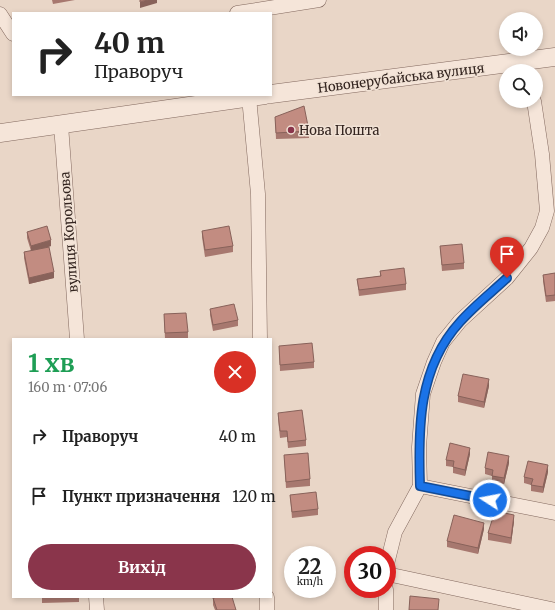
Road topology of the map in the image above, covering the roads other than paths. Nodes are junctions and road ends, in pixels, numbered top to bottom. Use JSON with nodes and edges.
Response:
{"nodes":[{"id":1,"x":319,"y":0,"type":"edge"},
{"id":2,"x":243,"y":12,"type":"edge"},
{"id":3,"x":0,"y":14,"type":"edge"},
{"id":4,"x":12,"y":32,"type":"edge"},
{"id":5,"x":555,"y":57,"type":"edge"},
{"id":6,"x":535,"y":64,"type":"edge"},
{"id":7,"x":499,"y":69,"type":"edge"},
{"id":8,"x":272,"y":94,"type":"edge"},
{"id":9,"x":257,"y":96,"type":"edge"},
{"id":10,"x":535,"y":108,"type":"edge"},
{"id":11,"x":61,"y":125,"type":"junction"},
{"id":12,"x":0,"y":133,"type":"edge"},
{"id":13,"x":551,"y":215,"type":"edge"},
{"id":14,"x":77,"y":338,"type":"edge"},
{"id":15,"x":260,"y":338,"type":"edge"},
{"id":16,"x":420,"y":486,"type":"junction"},
{"id":17,"x":555,"y":513,"type":"edge"},
{"id":18,"x":392,"y":546,"type":"edge"},
{"id":19,"x":396,"y":576,"type":"edge"},
{"id":20,"x":96,"y":598,"type":"edge"},
{"id":21,"x":266,"y":598,"type":"edge"},
{"id":22,"x":386,"y":598,"type":"edge"},
{"id":23,"x":97,"y":610,"type":"edge"},
{"id":24,"x":267,"y":610,"type":"edge"},
{"id":25,"x":386,"y":610,"type":"edge"},
{"id":26,"x":555,"y":610,"type":"edge"}],
"edges":[{"from":1,"to":2,"type":"street"},
{"from":3,"to":4,"type":"street"},
{"from":5,"to":6,"type":"street","name":"Новонерубайська вулиця"},
{"from":7,"to":8,"type":"street","name":"Новонерубайська вулиця"},
{"from":9,"to":11,"type":"street"},
{"from":9,"to":15,"type":"street"},
{"from":10,"to":13,"type":"street"},
{"from":11,"to":12,"type":"street"},
{"from":11,"to":14,"type":"street","name":"вулиця Корольова"},
{"from":13,"to":16,"type":"street"},
{"from":16,"to":17,"type":"street"},
{"from":16,"to":18,"type":"street"},
{"from":19,"to":26,"type":"street"},
{"from":20,"to":23,"type":"street"},
{"from":21,"to":24,"type":"street"},
{"from":22,"to":25,"type":"street"}]}
